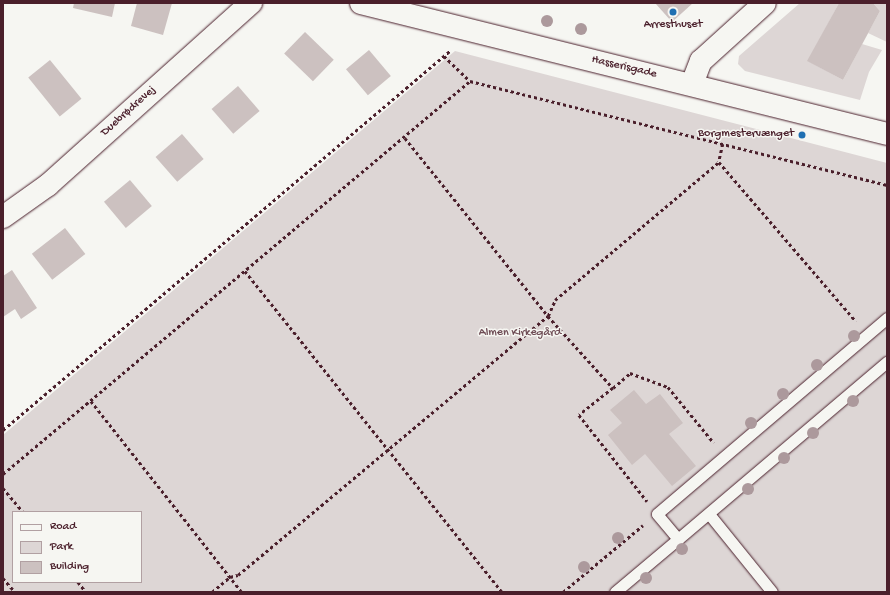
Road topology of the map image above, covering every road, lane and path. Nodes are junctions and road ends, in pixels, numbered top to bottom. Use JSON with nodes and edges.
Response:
{"nodes":[{"id":1,"x":251,"y":3,"type":"edge"},
{"id":2,"x":362,"y":3,"type":"edge"},
{"id":3,"x":765,"y":3,"type":"edge"},
{"id":4,"x":470,"y":81,"type":"junction"},
{"id":5,"x":692,"y":84,"type":"junction"},
{"id":6,"x":887,"y":134,"type":"edge"},
{"id":7,"x":405,"y":138,"type":"junction"},
{"id":8,"x":723,"y":144,"type":"junction"},
{"id":9,"x":719,"y":162,"type":"junction"},
{"id":10,"x":887,"y":185,"type":"edge"},
{"id":11,"x":3,"y":217,"type":"edge"},
{"id":12,"x":245,"y":270,"type":"junction"},
{"id":13,"x":548,"y":316,"type":"junction"},
{"id":14,"x":887,"y":318,"type":"edge"},
{"id":15,"x":867,"y":334,"type":"junction"},
{"id":16,"x":887,"y":362,"type":"edge"},
{"id":17,"x":613,"y":388,"type":"junction"},
{"id":18,"x":91,"y":401,"type":"junction"},
{"id":19,"x":3,"y":430,"type":"edge"},
{"id":20,"x":387,"y":450,"type":"junction"},
{"id":21,"x":726,"y":457,"type":"junction"},
{"id":22,"x":3,"y":474,"type":"edge"},
{"id":23,"x":3,"y":488,"type":"edge"},
{"id":24,"x":22,"y":511,"type":"edge"},
{"id":25,"x":657,"y":514,"type":"junction"},
{"id":26,"x":709,"y":514,"type":"junction"},
{"id":27,"x":678,"y":539,"type":"junction"},
{"id":28,"x":230,"y":577,"type":"junction"},
{"id":29,"x":3,"y":578,"type":"edge"},
{"id":30,"x":79,"y":583,"type":"edge"},
{"id":31,"x":14,"y":592,"type":"edge"},
{"id":32,"x":86,"y":592,"type":"edge"},
{"id":33,"x":212,"y":592,"type":"edge"},
{"id":34,"x":242,"y":592,"type":"edge"},
{"id":35,"x":502,"y":592,"type":"edge"},
{"id":36,"x":563,"y":592,"type":"edge"},
{"id":37,"x":615,"y":592,"type":"edge"},
{"id":38,"x":772,"y":592,"type":"edge"}],
"edges":[{"from":1,"to":11,"type":"street","name":"Duebrødrevej"},
{"from":2,"to":5,"type":"street","name":"Hasserisgade"},
{"from":3,"to":5,"type":"street"},
{"from":4,"to":7,"type":"path"},
{"from":4,"to":8,"type":"path"},
{"from":4,"to":19,"type":"path"},
{"from":5,"to":6,"type":"street","name":"Hasserisgade"},
{"from":7,"to":12,"type":"path"},
{"from":7,"to":13,"type":"path"},
{"from":8,"to":9,"type":"path"},
{"from":8,"to":10,"type":"path"},
{"from":9,"to":13,"type":"path"},
{"from":9,"to":15,"type":"path"},
{"from":12,"to":18,"type":"path"},
{"from":12,"to":20,"type":"path"},
{"from":13,"to":17,"type":"path"},
{"from":13,"to":20,"type":"path"},
{"from":14,"to":15,"type":"lane"},
{"from":15,"to":21,"type":"lane"},
{"from":16,"to":26,"type":"lane"},
{"from":17,"to":21,"type":"path"},
{"from":17,"to":25,"type":"path"},
{"from":18,"to":22,"type":"path"},
{"from":18,"to":28,"type":"path"},
{"from":20,"to":28,"type":"path"},
{"from":20,"to":35,"type":"path"},
{"from":21,"to":25,"type":"lane"},
{"from":23,"to":24,"type":"path"},
{"from":25,"to":27,"type":"lane"},
{"from":25,"to":36,"type":"path"},
{"from":26,"to":27,"type":"lane"},
{"from":26,"to":38,"type":"lane"},
{"from":27,"to":37,"type":"lane"},
{"from":28,"to":33,"type":"path"},
{"from":28,"to":34,"type":"path"},
{"from":29,"to":31,"type":"path"},
{"from":30,"to":32,"type":"path"}]}
